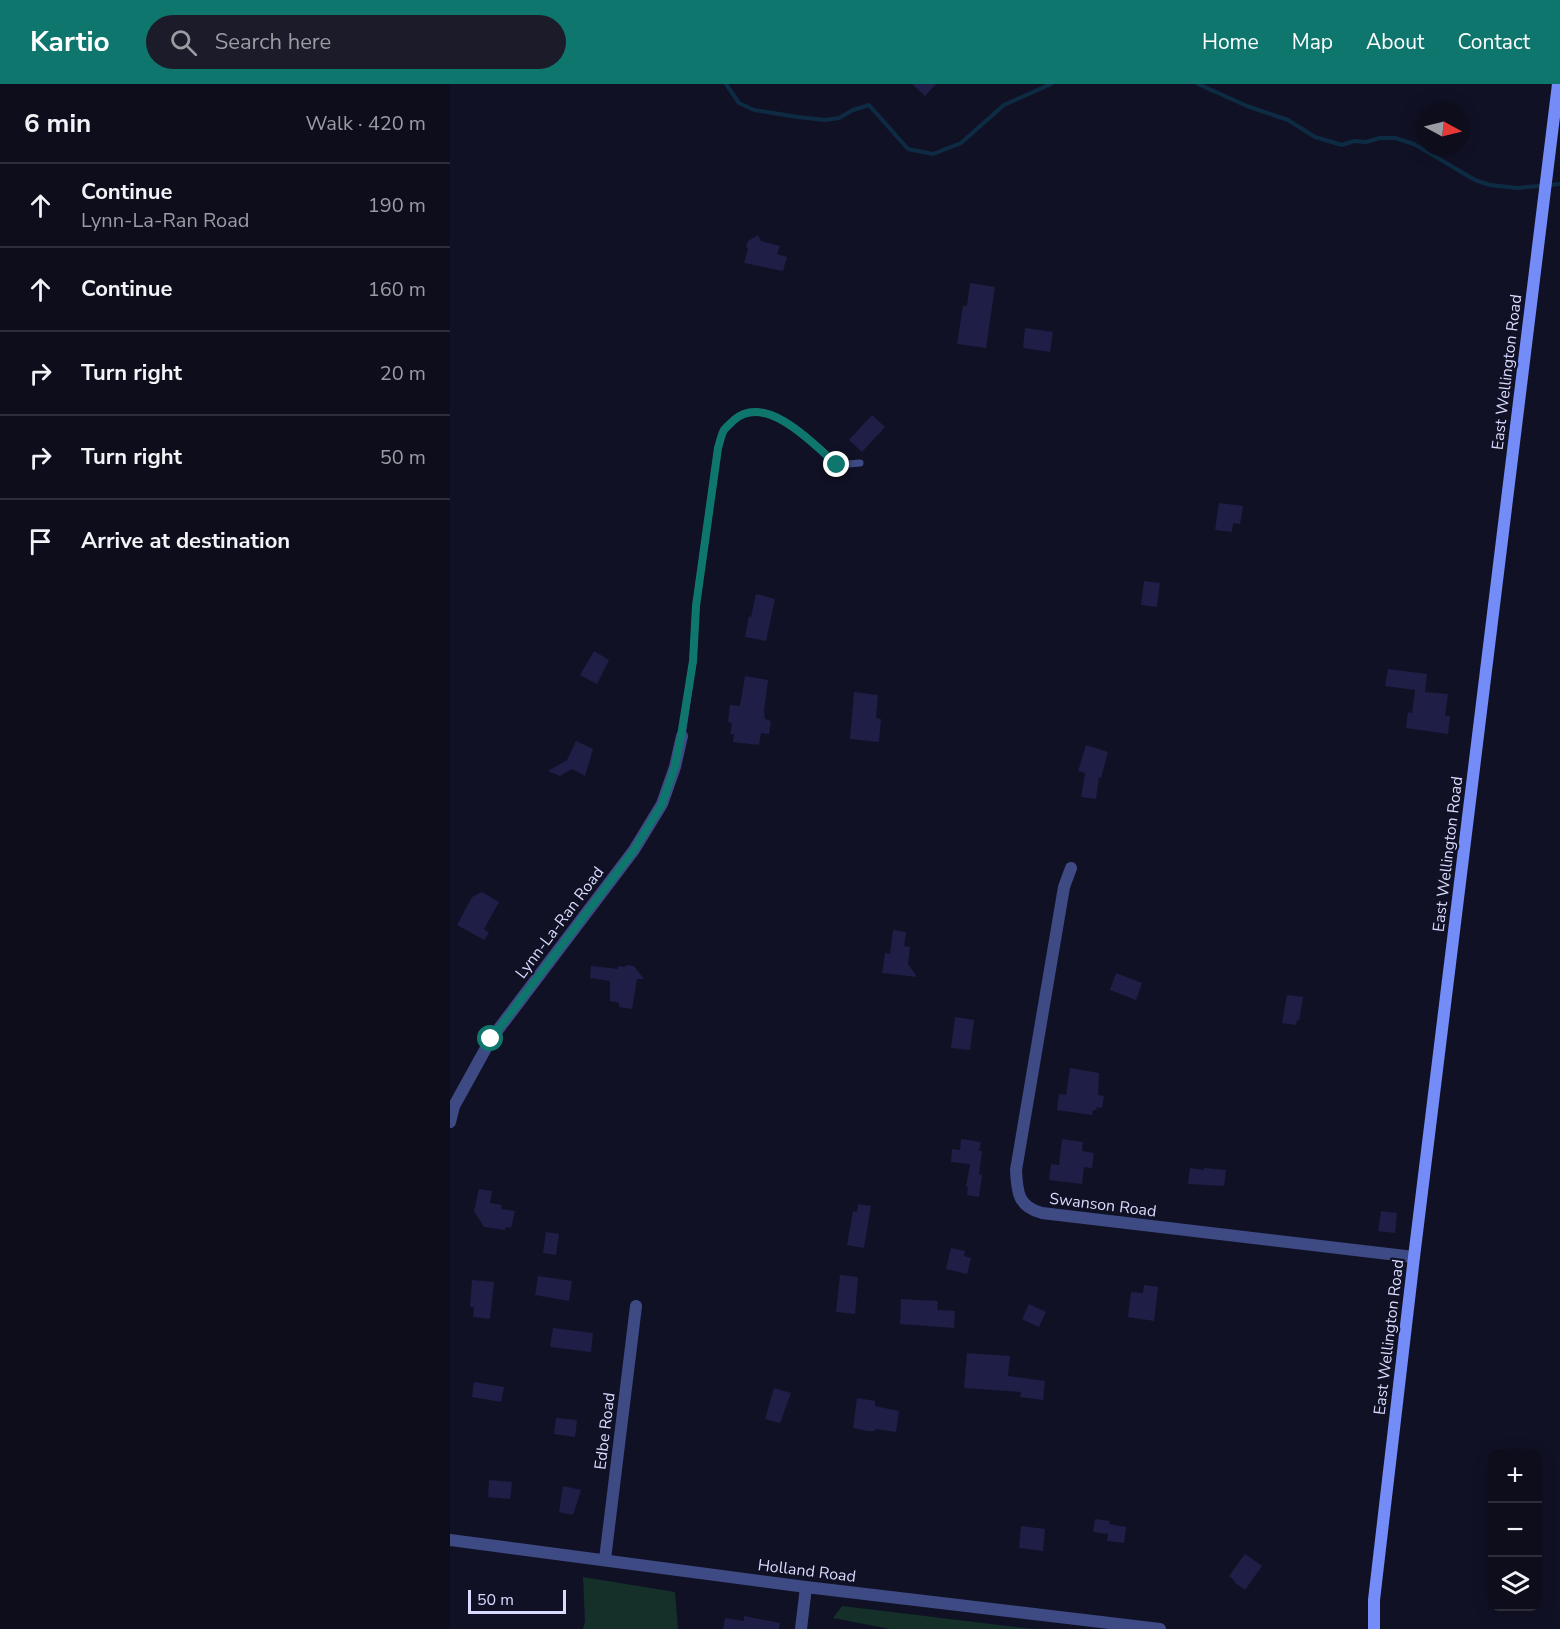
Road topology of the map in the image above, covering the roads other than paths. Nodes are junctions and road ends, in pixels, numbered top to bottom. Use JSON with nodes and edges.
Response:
{"nodes":[{"id":1,"x":1558,"y":84,"type":"edge"},
{"id":2,"x":860,"y":464,"type":"dead end"},
{"id":3,"x":681,"y":736,"type":"joint"},
{"id":4,"x":1071,"y":868,"type":"dead end"},
{"id":5,"x":450,"y":1122,"type":"edge"},
{"id":6,"x":1414,"y":1257,"type":"junction"},
{"id":7,"x":636,"y":1306,"type":"dead end"},
{"id":8,"x":450,"y":1540,"type":"edge"},
{"id":9,"x":605,"y":1559,"type":"junction"},
{"id":10,"x":806,"y":1587,"type":"junction"},
{"id":11,"x":801,"y":1629,"type":"edge"},
{"id":12,"x":1160,"y":1629,"type":"edge"},
{"id":13,"x":1374,"y":1629,"type":"edge"}],
"edges":[{"from":1,"to":6,"type":"street","name":"East Wellington Road"},
{"from":2,"to":3,"type":"lane"},
{"from":3,"to":5,"type":"street","name":"Lynn-La-Ran Road"},
{"from":4,"to":6,"type":"street","name":"Swanson Road"},
{"from":6,"to":13,"type":"street","name":"East Wellington Road"},
{"from":7,"to":9,"type":"street","name":"Edbe Road"},
{"from":8,"to":9,"type":"street","name":"Holland Road"},
{"from":9,"to":10,"type":"street","name":"Holland Road"},
{"from":10,"to":11,"type":"street"},
{"from":10,"to":12,"type":"street","name":"Holland Road"}]}
